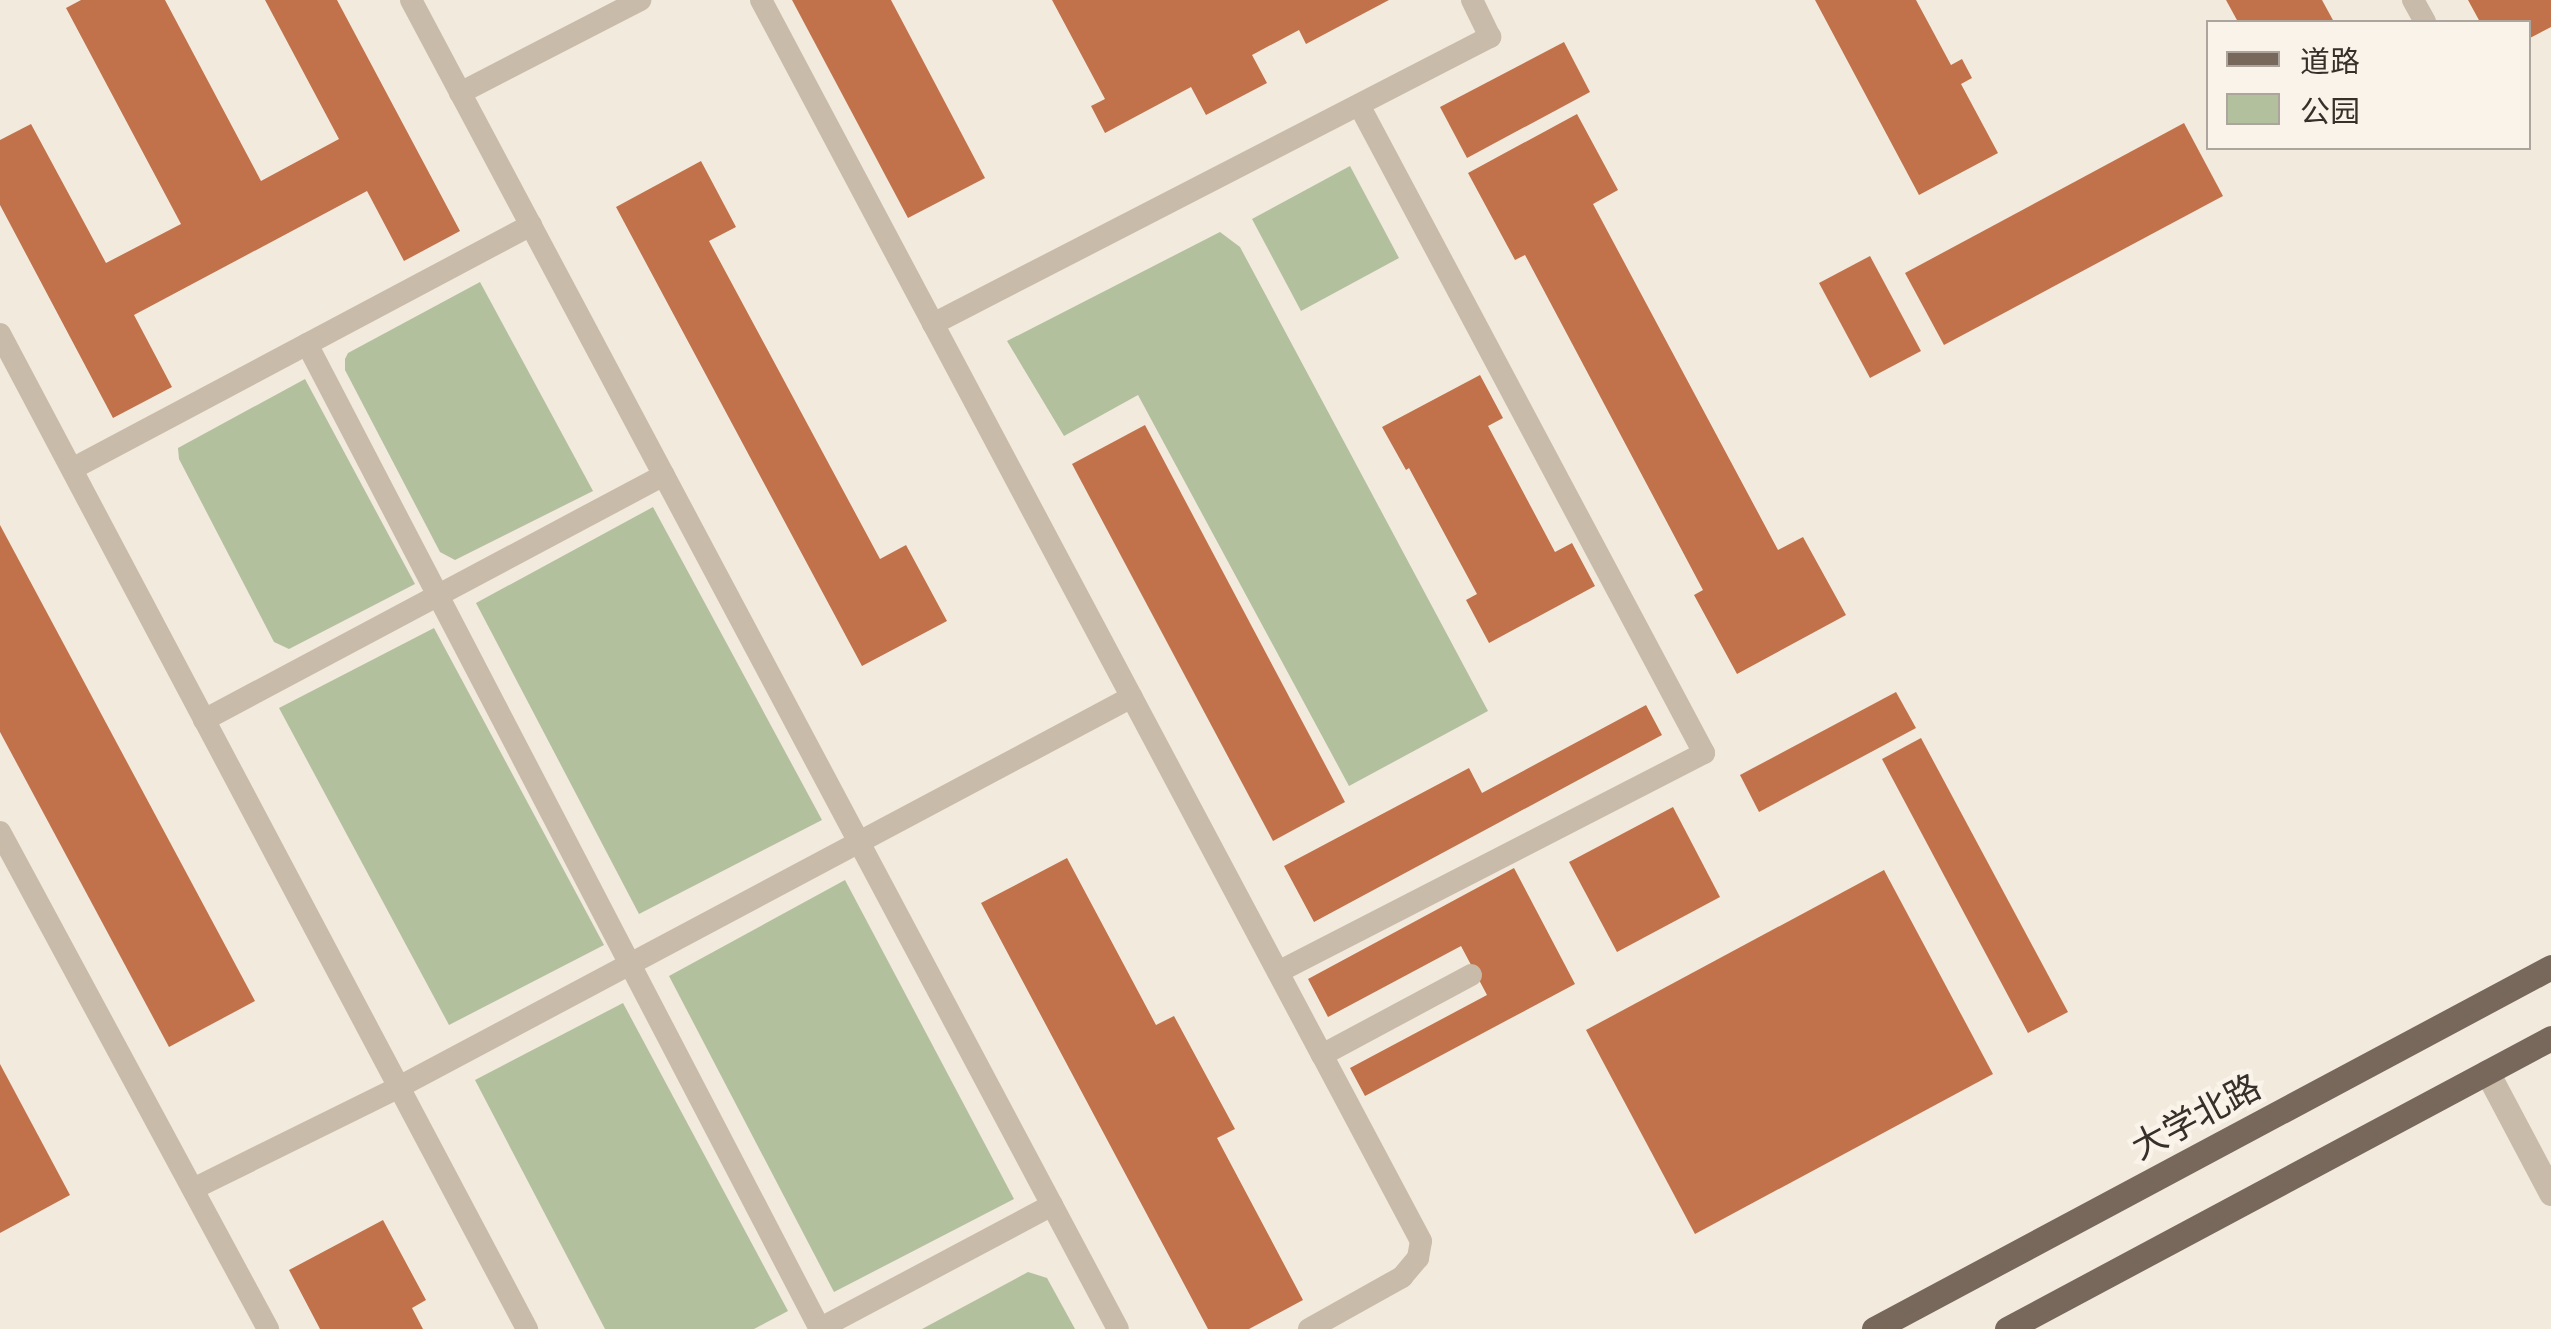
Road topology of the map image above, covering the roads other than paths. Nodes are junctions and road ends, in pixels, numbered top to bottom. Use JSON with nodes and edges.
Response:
{"nodes":[{"id":1,"x":411,"y":0,"type":"edge"},
{"id":2,"x":640,"y":0,"type":"edge"},
{"id":3,"x":761,"y":0,"type":"edge"},
{"id":4,"x":1472,"y":0,"type":"edge"},
{"id":5,"x":460,"y":93,"type":"junction"},
{"id":6,"x":1360,"y":104,"type":"junction"},
{"id":7,"x":531,"y":225,"type":"junction"},
{"id":8,"x":933,"y":324,"type":"junction"},
{"id":9,"x":2,"y":343,"type":"edge"},
{"id":10,"x":307,"y":344,"type":"junction"},
{"id":11,"x":72,"y":469,"type":"junction"},
{"id":12,"x":664,"y":476,"type":"junction"},
{"id":13,"x":438,"y":596,"type":"junction"},
{"id":14,"x":1132,"y":698,"type":"junction"},
{"id":15,"x":204,"y":720,"type":"junction"},
{"id":16,"x":0,"y":832,"type":"edge"},
{"id":17,"x":859,"y":842,"type":"junction"},
{"id":18,"x":630,"y":964,"type":"junction"},
{"id":19,"x":2551,"y":967,"type":"edge"},
{"id":20,"x":1278,"y":972,"type":"junction"},
{"id":21,"x":1472,"y":975,"type":"dead end"},
{"id":22,"x":2551,"y":1038,"type":"edge"},
{"id":23,"x":1322,"y":1055,"type":"junction"},
{"id":24,"x":2487,"y":1072,"type":"junction"},
{"id":25,"x":399,"y":1087,"type":"junction"},
{"id":26,"x":193,"y":1190,"type":"junction"},
{"id":27,"x":2551,"y":1193,"type":"edge"},
{"id":28,"x":1052,"y":1205,"type":"junction"},
{"id":29,"x":268,"y":1329,"type":"edge"},
{"id":30,"x":527,"y":1329,"type":"edge"},
{"id":31,"x":820,"y":1329,"type":"edge"},
{"id":32,"x":1118,"y":1329,"type":"edge"},
{"id":33,"x":1309,"y":1329,"type":"edge"},
{"id":34,"x":1874,"y":1329,"type":"edge"},
{"id":35,"x":2006,"y":1329,"type":"edge"}],
"edges":[{"from":1,"to":5,"type":"lane"},
{"from":2,"to":5,"type":"lane"},
{"from":3,"to":8,"type":"lane"},
{"from":4,"to":6,"type":"lane"},
{"from":5,"to":7,"type":"lane"},
{"from":6,"to":8,"type":"lane"},
{"from":6,"to":20,"type":"lane"},
{"from":7,"to":10,"type":"lane"},
{"from":7,"to":12,"type":"lane"},
{"from":8,"to":14,"type":"lane"},
{"from":9,"to":11,"type":"lane"},
{"from":10,"to":11,"type":"lane"},
{"from":10,"to":13,"type":"lane"},
{"from":11,"to":15,"type":"lane"},
{"from":12,"to":13,"type":"lane"},
{"from":12,"to":17,"type":"lane"},
{"from":13,"to":15,"type":"lane"},
{"from":13,"to":18,"type":"lane"},
{"from":14,"to":17,"type":"lane"},
{"from":14,"to":20,"type":"lane"},
{"from":15,"to":25,"type":"lane"},
{"from":16,"to":26,"type":"lane"},
{"from":17,"to":18,"type":"lane"},
{"from":17,"to":28,"type":"lane"},
{"from":18,"to":25,"type":"lane"},
{"from":18,"to":31,"type":"lane"},
{"from":19,"to":34,"type":"main road","name":"大学北路"},
{"from":20,"to":23,"type":"lane"},
{"from":21,"to":23,"type":"lane"},
{"from":22,"to":24,"type":"main road"},
{"from":23,"to":33,"type":"lane"},
{"from":24,"to":27,"type":"street"},
{"from":24,"to":35,"type":"main road"},
{"from":25,"to":26,"type":"lane"},
{"from":25,"to":30,"type":"lane"},
{"from":26,"to":29,"type":"lane"},
{"from":28,"to":31,"type":"lane"},
{"from":28,"to":32,"type":"lane"}]}
